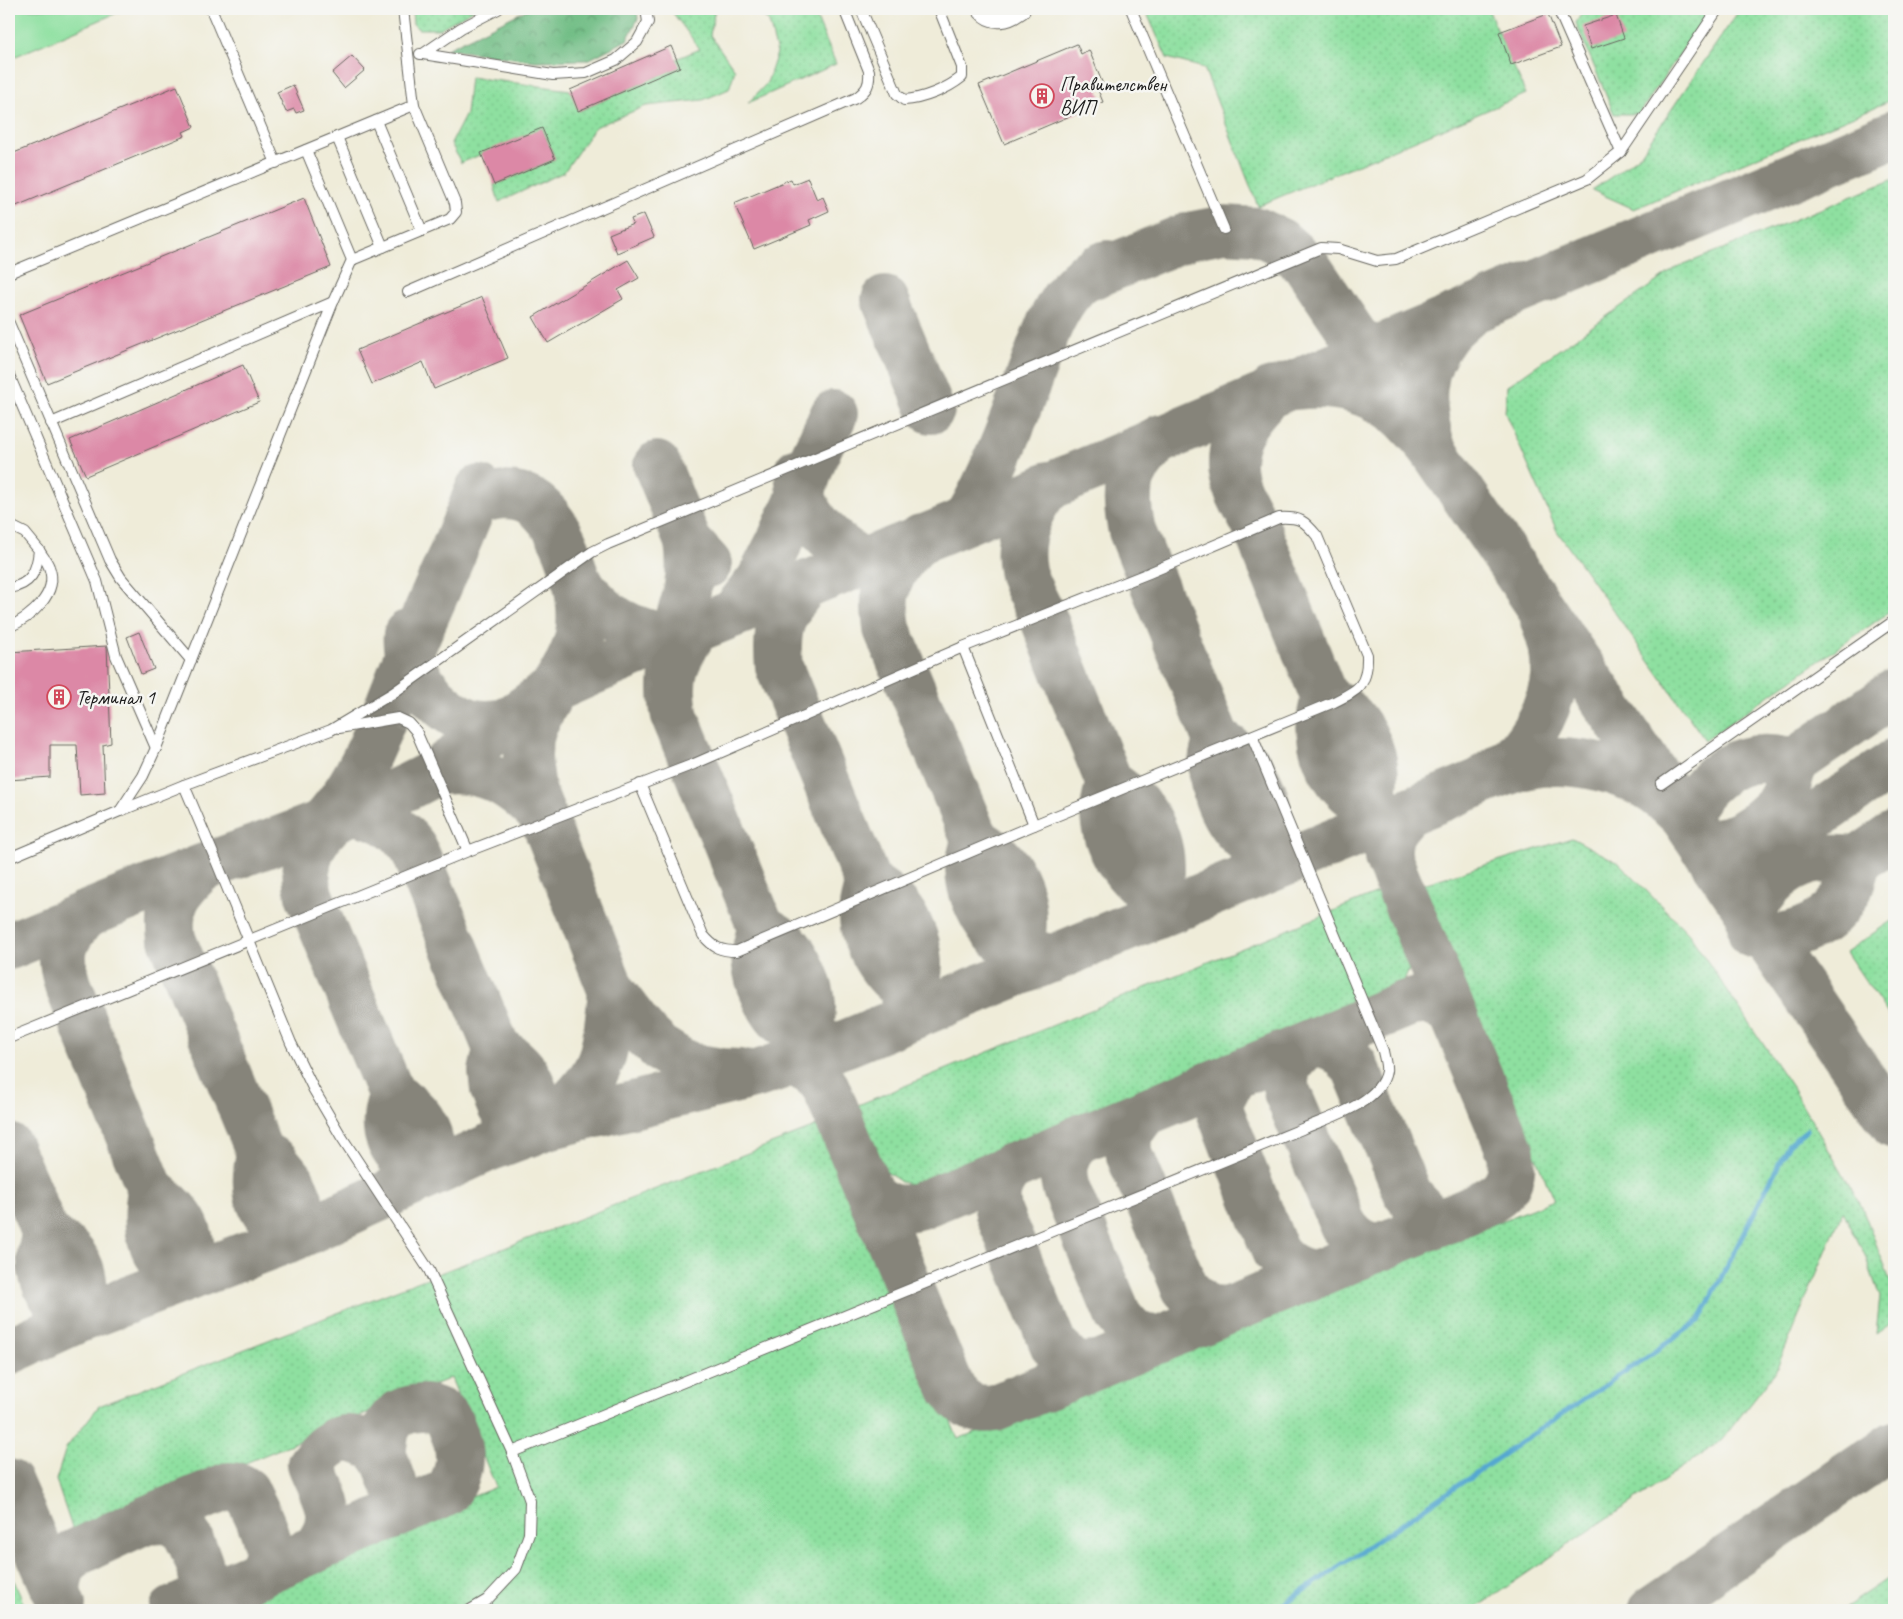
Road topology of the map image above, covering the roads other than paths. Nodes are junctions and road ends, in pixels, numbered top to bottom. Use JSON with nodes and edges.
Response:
{"nodes":[{"id":1,"x":211,"y":9,"type":"edge"},
{"id":2,"x":403,"y":9,"type":"edge"},
{"id":3,"x":498,"y":9,"type":"edge"},
{"id":4,"x":646,"y":9,"type":"edge"},
{"id":5,"x":844,"y":9,"type":"edge"},
{"id":6,"x":861,"y":9,"type":"edge"},
{"id":7,"x":939,"y":9,"type":"edge"},
{"id":8,"x":982,"y":9,"type":"edge"},
{"id":9,"x":1020,"y":9,"type":"edge"},
{"id":10,"x":1131,"y":9,"type":"edge"},
{"id":11,"x":1558,"y":9,"type":"edge"},
{"id":12,"x":1718,"y":9,"type":"edge"},
{"id":13,"x":408,"y":54,"type":"junction"},
{"id":14,"x":423,"y":54,"type":"junction"},
{"id":15,"x":414,"y":105,"type":"junction"},
{"id":16,"x":376,"y":121,"type":"junction"},
{"id":17,"x":337,"y":137,"type":"junction"},
{"id":18,"x":306,"y":150,"type":"junction"},
{"id":19,"x":1621,"y":152,"type":"junction"},
{"id":20,"x":276,"y":163,"type":"junction"},
{"id":21,"x":1224,"y":228,"type":"dead end"},
{"id":22,"x":422,"y":231,"type":"junction"},
{"id":23,"x":384,"y":247,"type":"junction"},
{"id":24,"x":352,"y":260,"type":"junction"},
{"id":25,"x":9,"y":274,"type":"edge"},
{"id":26,"x":408,"y":292,"type":"dead end"},
{"id":27,"x":333,"y":302,"type":"junction"},
{"id":28,"x":9,"y":323,"type":"edge"},
{"id":29,"x":9,"y":375,"type":"edge"},
{"id":30,"x":51,"y":423,"type":"junction"},
{"id":31,"x":9,"y":525,"type":"edge"},
{"id":32,"x":39,"y":550,"type":"junction"},
{"id":33,"x":9,"y":588,"type":"edge"},
{"id":34,"x":1894,"y":621,"type":"edge"},
{"id":35,"x":9,"y":627,"type":"edge"},
{"id":36,"x":963,"y":647,"type":"junction"},
{"id":37,"x":191,"y":660,"type":"junction"},
{"id":38,"x":331,"y":730,"type":"junction"},
{"id":39,"x":1252,"y":736,"type":"junction"},
{"id":40,"x":156,"y":748,"type":"junction"},
{"id":41,"x":640,"y":784,"type":"junction"},
{"id":42,"x":1661,"y":784,"type":"dead end"},
{"id":43,"x":184,"y":785,"type":"junction"},
{"id":44,"x":120,"y":811,"type":"junction"},
{"id":45,"x":1034,"y":825,"type":"junction"},
{"id":46,"x":468,"y":851,"type":"junction"},
{"id":47,"x":9,"y":858,"type":"edge"},
{"id":48,"x":249,"y":940,"type":"junction"},
{"id":49,"x":9,"y":1038,"type":"edge"},
{"id":50,"x":512,"y":1452,"type":"junction"},
{"id":51,"x":470,"y":1610,"type":"edge"}],
"edges":[{"from":1,"to":20,"type":"lane"},
{"from":2,"to":13,"type":"lane"},
{"from":3,"to":14,"type":"lane"},
{"from":4,"to":14,"type":"lane"},
{"from":5,"to":26,"type":"lane"},
{"from":6,"to":7,"type":"lane"},
{"from":8,"to":9,"type":"street"},
{"from":10,"to":21,"type":"lane"},
{"from":11,"to":19,"type":"lane"},
{"from":12,"to":19,"type":"lane"},
{"from":13,"to":14,"type":"lane"},
{"from":13,"to":15,"type":"lane"},
{"from":15,"to":16,"type":"lane"},
{"from":15,"to":22,"type":"lane"},
{"from":16,"to":17,"type":"lane"},
{"from":16,"to":22,"type":"lane"},
{"from":17,"to":18,"type":"lane"},
{"from":17,"to":23,"type":"lane"},
{"from":18,"to":20,"type":"lane"},
{"from":18,"to":24,"type":"lane"},
{"from":19,"to":38,"type":"lane"},
{"from":20,"to":25,"type":"lane"},
{"from":22,"to":23,"type":"lane"},
{"from":23,"to":24,"type":"lane"},
{"from":24,"to":27,"type":"lane"},
{"from":27,"to":30,"type":"lane"},
{"from":27,"to":37,"type":"lane"},
{"from":28,"to":30,"type":"lane"},
{"from":29,"to":40,"type":"lane"},
{"from":30,"to":37,"type":"lane"},
{"from":31,"to":32,"type":"lane"},
{"from":32,"to":33,"type":"lane"},
{"from":32,"to":35,"type":"lane"},
{"from":34,"to":42,"type":"lane"},
{"from":36,"to":39,"type":"lane"},
{"from":36,"to":41,"type":"lane"},
{"from":36,"to":45,"type":"lane"},
{"from":37,"to":40,"type":"lane"},
{"from":38,"to":43,"type":"lane"},
{"from":38,"to":46,"type":"lane"},
{"from":39,"to":45,"type":"lane"},
{"from":39,"to":50,"type":"lane"},
{"from":40,"to":44,"type":"lane"},
{"from":41,"to":45,"type":"lane"},
{"from":41,"to":46,"type":"lane"},
{"from":43,"to":44,"type":"lane"},
{"from":43,"to":48,"type":"lane"},
{"from":44,"to":47,"type":"lane"},
{"from":46,"to":48,"type":"lane"},
{"from":48,"to":49,"type":"lane"},
{"from":48,"to":50,"type":"lane"},
{"from":50,"to":51,"type":"lane"}]}
